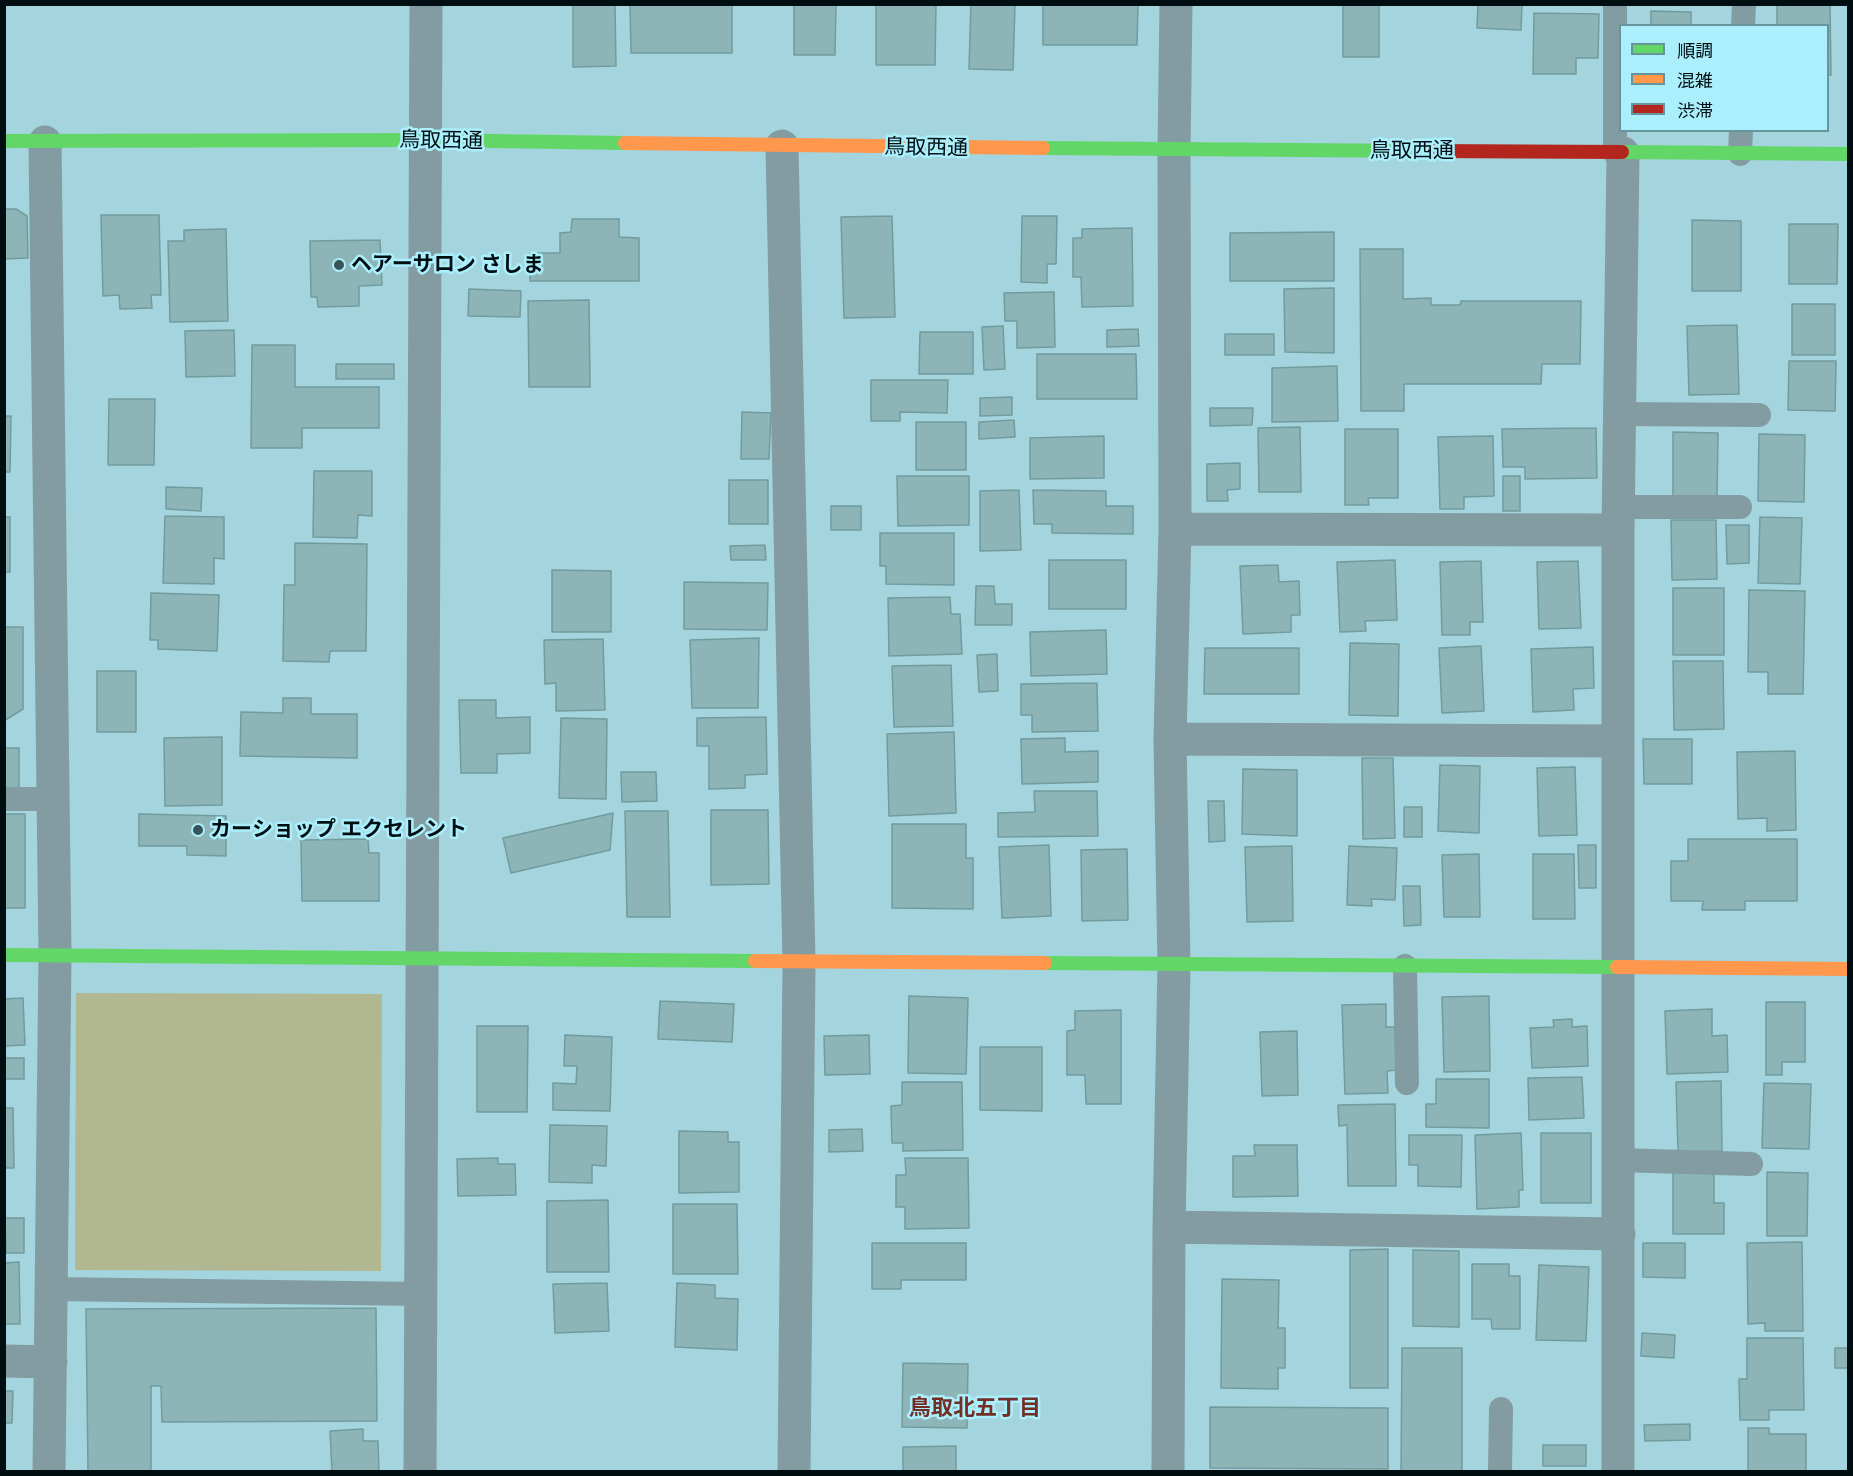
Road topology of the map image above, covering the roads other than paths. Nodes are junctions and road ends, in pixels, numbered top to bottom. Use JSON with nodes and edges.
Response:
{"nodes":[{"id":1,"x":426,"y":4,"type":"edge"},
{"id":2,"x":1176,"y":4,"type":"edge"},
{"id":3,"x":1615,"y":4,"type":"edge"},
{"id":4,"x":1744,"y":4,"type":"edge"},
{"id":5,"x":1743,"y":24,"type":"edge"},
{"id":6,"x":426,"y":140,"type":"junction"},
{"id":7,"x":4,"y":141,"type":"edge"},
{"id":8,"x":45,"y":142,"type":"junction"},
{"id":9,"x":1741,"y":142,"type":"edge"},
{"id":10,"x":782,"y":146,"type":"junction"},
{"id":11,"x":1174,"y":150,"type":"junction"},
{"id":12,"x":1619,"y":153,"type":"junction"},
{"id":13,"x":1848,"y":154,"type":"edge"},
{"id":14,"x":1618,"y":414,"type":"junction"},
{"id":15,"x":1759,"y":415,"type":"dead end"},
{"id":16,"x":1740,"y":507,"type":"dead end"},
{"id":17,"x":1618,"y":519,"type":"junction"},
{"id":18,"x":1175,"y":529,"type":"junction"},
{"id":19,"x":1170,"y":739,"type":"junction"},
{"id":20,"x":1617,"y":741,"type":"junction"},
{"id":21,"x":4,"y":799,"type":"edge"},
{"id":22,"x":54,"y":799,"type":"junction"},
{"id":23,"x":4,"y":955,"type":"edge"},
{"id":24,"x":55,"y":955,"type":"junction"},
{"id":25,"x":423,"y":959,"type":"junction"},
{"id":26,"x":799,"y":962,"type":"junction"},
{"id":27,"x":1174,"y":965,"type":"junction"},
{"id":28,"x":1405,"y":966,"type":"junction"},
{"id":29,"x":1617,"y":967,"type":"junction"},
{"id":30,"x":1848,"y":969,"type":"edge"},
{"id":31,"x":1407,"y":1083,"type":"dead end"},
{"id":32,"x":1618,"y":1160,"type":"junction"},
{"id":33,"x":1751,"y":1164,"type":"dead end"},
{"id":34,"x":1169,"y":1227,"type":"junction"},
{"id":35,"x":1619,"y":1234,"type":"junction"},
{"id":36,"x":52,"y":1289,"type":"junction"},
{"id":37,"x":421,"y":1294,"type":"junction"},
{"id":38,"x":4,"y":1361,"type":"edge"},
{"id":39,"x":51,"y":1362,"type":"junction"},
{"id":40,"x":1501,"y":1409,"type":"dead end"},
{"id":41,"x":49,"y":1472,"type":"edge"},
{"id":42,"x":420,"y":1472,"type":"edge"},
{"id":43,"x":794,"y":1472,"type":"edge"},
{"id":44,"x":1168,"y":1472,"type":"edge"},
{"id":45,"x":1500,"y":1472,"type":"edge"},
{"id":46,"x":1618,"y":1472,"type":"edge"}],
"edges":[{"from":1,"to":6,"type":"street"},
{"from":2,"to":11,"type":"street"},
{"from":3,"to":12,"type":"lane"},
{"from":4,"to":5,"type":"lane"},
{"from":6,"to":8,"type":"street","name":"鳥取西通"},
{"from":6,"to":10,"type":"street","name":"鳥取西通"},
{"from":6,"to":25,"type":"street"},
{"from":7,"to":8,"type":"street","name":"鳥取西通"},
{"from":8,"to":22,"type":"street"},
{"from":9,"to":12,"type":"street","name":"鳥取西通"},
{"from":9,"to":13,"type":"street","name":"鳥取西通"},
{"from":10,"to":11,"type":"street","name":"鳥取西通"},
{"from":10,"to":26,"type":"street"},
{"from":11,"to":12,"type":"street","name":"鳥取西通"},
{"from":11,"to":18,"type":"street"},
{"from":12,"to":14,"type":"street"},
{"from":14,"to":15,"type":"lane"},
{"from":14,"to":17,"type":"street"},
{"from":16,"to":17,"type":"lane"},
{"from":17,"to":18,"type":"street"},
{"from":17,"to":20,"type":"street"},
{"from":18,"to":19,"type":"street"},
{"from":19,"to":20,"type":"street"},
{"from":19,"to":27,"type":"street"},
{"from":20,"to":29,"type":"street"},
{"from":21,"to":22,"type":"lane"},
{"from":22,"to":24,"type":"street"},
{"from":23,"to":24,"type":"street"},
{"from":24,"to":25,"type":"street"},
{"from":24,"to":36,"type":"street"},
{"from":25,"to":26,"type":"street"},
{"from":25,"to":37,"type":"street"},
{"from":26,"to":27,"type":"street"},
{"from":26,"to":43,"type":"street"},
{"from":27,"to":28,"type":"street"},
{"from":27,"to":34,"type":"street"},
{"from":28,"to":29,"type":"street"},
{"from":28,"to":31,"type":"lane"},
{"from":29,"to":30,"type":"street"},
{"from":29,"to":32,"type":"street"},
{"from":32,"to":33,"type":"lane"},
{"from":32,"to":35,"type":"street"},
{"from":34,"to":35,"type":"street"},
{"from":34,"to":44,"type":"street"},
{"from":35,"to":46,"type":"street"},
{"from":36,"to":37,"type":"lane"},
{"from":36,"to":39,"type":"street"},
{"from":37,"to":42,"type":"street"},
{"from":38,"to":39,"type":"street"},
{"from":39,"to":41,"type":"street"},
{"from":40,"to":45,"type":"lane"}]}
